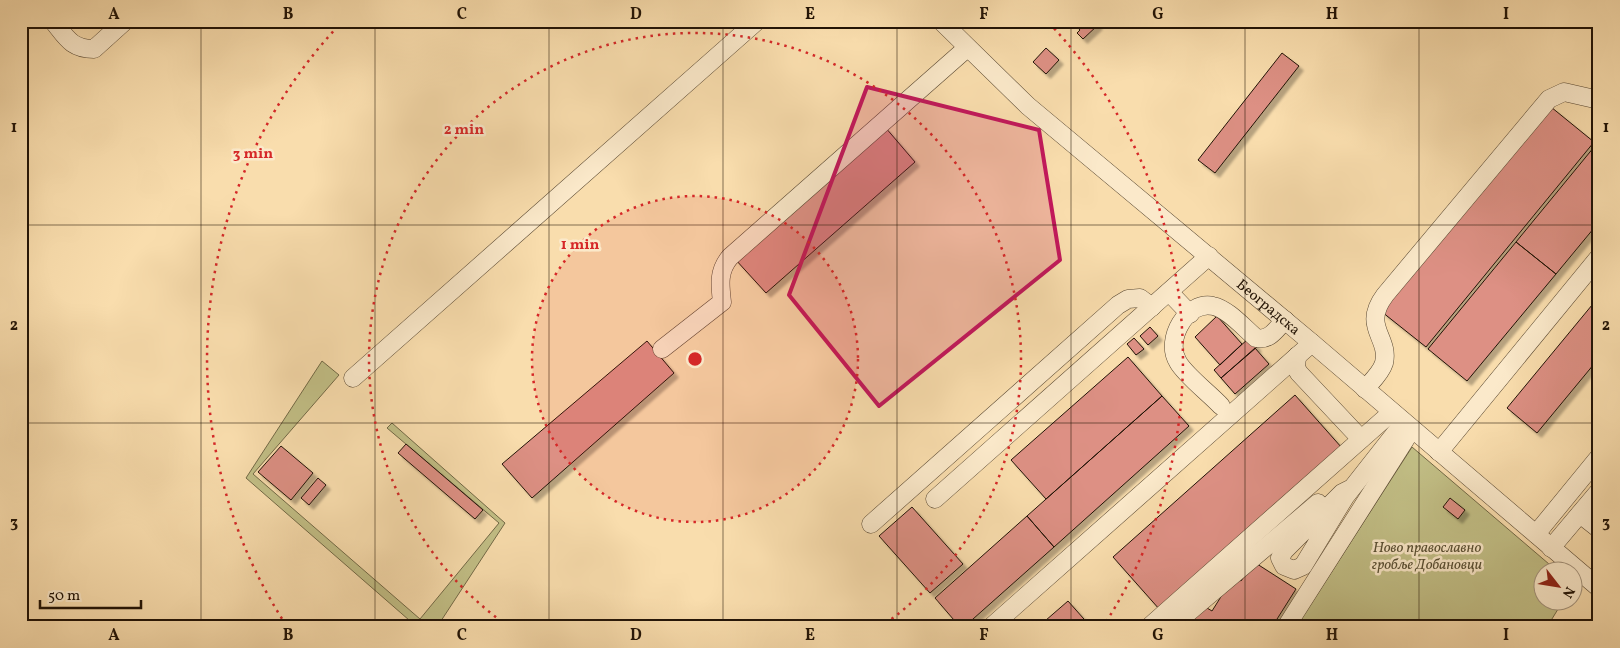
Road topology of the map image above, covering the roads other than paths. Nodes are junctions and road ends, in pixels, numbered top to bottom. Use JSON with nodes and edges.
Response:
{"nodes":[{"id":1,"x":52,"y":21,"type":"edge"},
{"id":2,"x":125,"y":21,"type":"edge"},
{"id":3,"x":757,"y":21,"type":"edge"},
{"id":4,"x":941,"y":21,"type":"edge"},
{"id":5,"x":967,"y":48,"type":"junction"},
{"id":6,"x":1599,"y":100,"type":"edge"},
{"id":7,"x":1209,"y":256,"type":"junction"},
{"id":8,"x":1599,"y":257,"type":"edge"},
{"id":9,"x":1169,"y":292,"type":"junction"},
{"id":10,"x":1152,"y":307,"type":"junction"},
{"id":11,"x":1190,"y":314,"type":"junction"},
{"id":12,"x":1284,"y":320,"type":"junction"},
{"id":13,"x":1312,"y":343,"type":"junction"},
{"id":14,"x":662,"y":349,"type":"dead end"},
{"id":15,"x":1297,"y":356,"type":"junction"},
{"id":16,"x":353,"y":378,"type":"dead end"},
{"id":17,"x":1365,"y":389,"type":"junction"},
{"id":18,"x":1221,"y":406,"type":"dead end"},
{"id":19,"x":1402,"y":421,"type":"junction"},
{"id":20,"x":1361,"y":439,"type":"junction"},
{"id":21,"x":1439,"y":452,"type":"junction"},
{"id":22,"x":1379,"y":454,"type":"junction"},
{"id":23,"x":1599,"y":457,"type":"edge"},
{"id":24,"x":1352,"y":488,"type":"junction"},
{"id":25,"x":1599,"y":491,"type":"edge"},
{"id":26,"x":935,"y":499,"type":"dead end"},
{"id":27,"x":1580,"y":514,"type":"junction"},
{"id":28,"x":871,"y":524,"type":"dead end"},
{"id":29,"x":1599,"y":529,"type":"edge"},
{"id":30,"x":1536,"y":534,"type":"junction"},
{"id":31,"x":1551,"y":548,"type":"junction"},
{"id":32,"x":1598,"y":586,"type":"edge"},
{"id":33,"x":991,"y":627,"type":"edge"},
{"id":34,"x":1149,"y":627,"type":"edge"},
{"id":35,"x":1171,"y":627,"type":"edge"},
{"id":36,"x":1286,"y":627,"type":"edge"}],
"edges":[{"from":1,"to":2,"type":"street"},
{"from":3,"to":16,"type":"street"},
{"from":4,"to":5,"type":"street","name":"Београдска"},
{"from":5,"to":7,"type":"street","name":"Београдска"},
{"from":5,"to":14,"type":"street"},
{"from":6,"to":17,"type":"street"},
{"from":7,"to":9,"type":"street"},
{"from":7,"to":12,"type":"street","name":"Београдска"},
{"from":8,"to":21,"type":"street"},
{"from":9,"to":10,"type":"street"},
{"from":9,"to":11,"type":"street"},
{"from":10,"to":26,"type":"street"},
{"from":10,"to":28,"type":"street"},
{"from":11,"to":12,"type":"street"},
{"from":11,"to":18,"type":"street"},
{"from":12,"to":13,"type":"street","name":"Београдска"},
{"from":13,"to":15,"type":"street"},
{"from":13,"to":17,"type":"street","name":"Београдска"},
{"from":15,"to":20,"type":"street"},
{"from":15,"to":33,"type":"street"},
{"from":17,"to":19,"type":"street","name":"Београдска"},
{"from":19,"to":20,"type":"street"},
{"from":19,"to":21,"type":"street","name":"Београдска"},
{"from":19,"to":22,"type":"street"},
{"from":19,"to":36,"type":"street"},
{"from":20,"to":34,"type":"street"},
{"from":21,"to":30,"type":"street","name":"Београдска"},
{"from":22,"to":24,"type":"street"},
{"from":22,"to":35,"type":"street"},
{"from":23,"to":30,"type":"street"},
{"from":24,"to":24,"type":"street"},
{"from":25,"to":27,"type":"street"},
{"from":27,"to":29,"type":"street"},
{"from":27,"to":31,"type":"street"},
{"from":30,"to":31,"type":"street","name":"Београдска"},
{"from":31,"to":32,"type":"street","name":"Београдска"}]}
